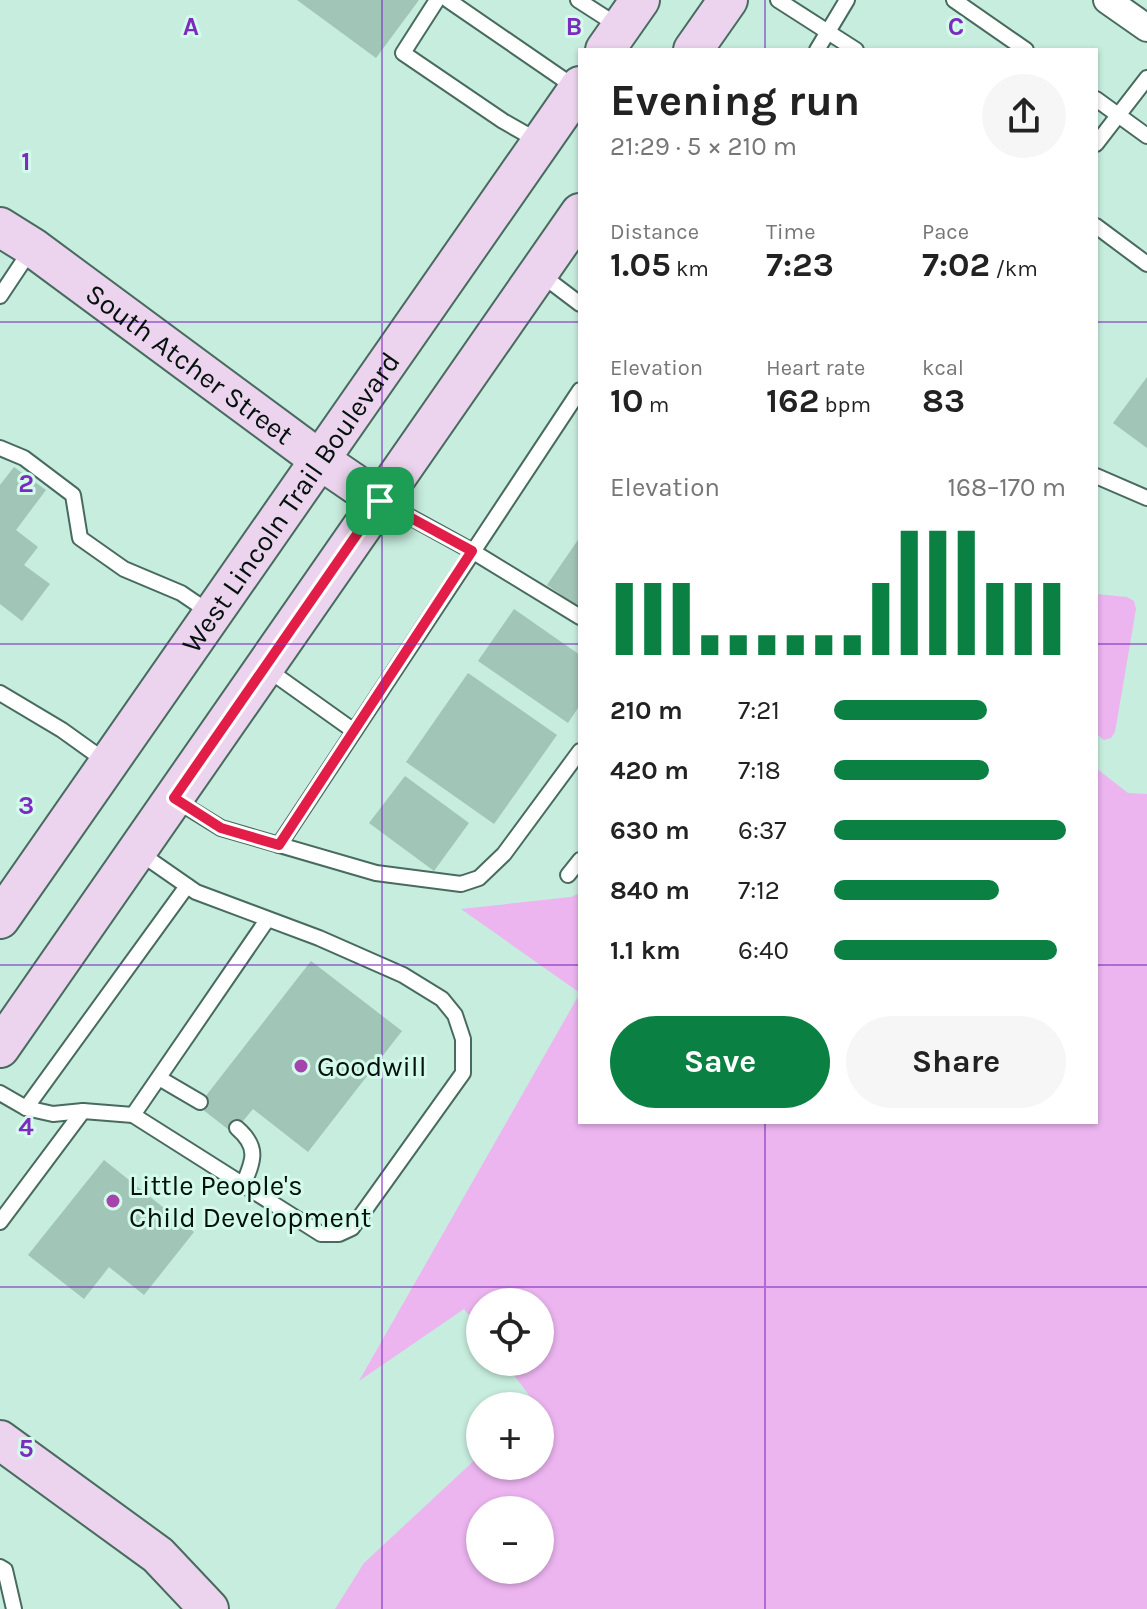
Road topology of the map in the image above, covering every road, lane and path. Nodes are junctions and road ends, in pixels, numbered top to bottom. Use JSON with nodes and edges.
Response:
{"nodes":[{"id":1,"x":437,"y":0,"type":"edge"},
{"id":2,"x":448,"y":0,"type":"edge"},
{"id":3,"x":578,"y":0,"type":"edge"},
{"id":4,"x":728,"y":0,"type":"edge"},
{"id":5,"x":778,"y":0,"type":"edge"},
{"id":6,"x":847,"y":0,"type":"edge"},
{"id":7,"x":954,"y":0,"type":"edge"},
{"id":8,"x":622,"y":26,"type":"edge"},
{"id":9,"x":829,"y":32,"type":"junction"},
{"id":10,"x":694,"y":48,"type":"edge"},
{"id":11,"x":818,"y":48,"type":"edge"},
{"id":12,"x":853,"y":48,"type":"edge"},
{"id":13,"x":1023,"y":48,"type":"edge"},
{"id":14,"x":1147,"y":78,"type":"edge"},
{"id":15,"x":578,"y":87,"type":"edge"},
{"id":16,"x":578,"y":89,"type":"edge"},
{"id":17,"x":1098,"y":100,"type":"edge"},
{"id":18,"x":1118,"y":114,"type":"junction"},
{"id":19,"x":1147,"y":136,"type":"edge"},
{"id":20,"x":1098,"y":141,"type":"edge"},
{"id":21,"x":540,"y":143,"type":"junction"},
{"id":22,"x":578,"y":216,"type":"edge"},
{"id":23,"x":0,"y":227,"type":"edge"},
{"id":24,"x":1098,"y":227,"type":"edge"},
{"id":25,"x":32,"y":247,"type":"junction"},
{"id":26,"x":1147,"y":264,"type":"edge"},
{"id":27,"x":539,"y":272,"type":"junction"},
{"id":28,"x":0,"y":296,"type":"edge"},
{"id":29,"x":578,"y":302,"type":"edge"},
{"id":30,"x":578,"y":393,"type":"edge"},
{"id":31,"x":0,"y":448,"type":"edge"},
{"id":32,"x":320,"y":460,"type":"junction"},
{"id":33,"x":1098,"y":477,"type":"edge"},
{"id":34,"x":1147,"y":498,"type":"edge"},
{"id":35,"x":380,"y":501,"type":"junction"},
{"id":36,"x":472,"y":551,"type":"junction"},
{"id":37,"x":212,"y":614,"type":"junction"},
{"id":38,"x":578,"y":616,"type":"edge"},
{"id":39,"x":265,"y":668,"type":"junction"},
{"id":40,"x":0,"y":693,"type":"edge"},
{"id":41,"x":354,"y":731,"type":"junction"},
{"id":42,"x":578,"y":754,"type":"edge"},
{"id":43,"x":108,"y":763,"type":"junction"},
{"id":44,"x":174,"y":798,"type":"junction"},
{"id":45,"x":279,"y":845,"type":"junction"},
{"id":46,"x":137,"y":851,"type":"junction"},
{"id":47,"x":578,"y":862,"type":"edge"},
{"id":48,"x":568,"y":875,"type":"dead end"},
{"id":49,"x":187,"y":886,"type":"junction"},
{"id":50,"x":0,"y":919,"type":"edge"},
{"id":51,"x":267,"y":920,"type":"junction"},
{"id":52,"x":0,"y":1048,"type":"edge"},
{"id":53,"x":159,"y":1078,"type":"junction"},
{"id":54,"x":0,"y":1093,"type":"edge"},
{"id":55,"x":200,"y":1102,"type":"dead end"},
{"id":56,"x":26,"y":1108,"type":"junction"},
{"id":57,"x":83,"y":1111,"type":"junction"},
{"id":58,"x":133,"y":1115,"type":"junction"},
{"id":59,"x":237,"y":1128,"type":"dead end"},
{"id":60,"x":243,"y":1185,"type":"junction"},
{"id":61,"x":0,"y":1222,"type":"edge"},
{"id":62,"x":0,"y":1440,"type":"edge"},
{"id":63,"x":0,"y":1567,"type":"edge"},
{"id":64,"x":14,"y":1609,"type":"edge"},
{"id":65,"x":209,"y":1609,"type":"edge"}],
"edges":[{"from":1,"to":21,"type":"lane"},
{"from":2,"to":15,"type":"lane"},
{"from":3,"to":8,"type":"lane"},
{"from":4,"to":10,"type":"main road"},
{"from":5,"to":9,"type":"lane"},
{"from":6,"to":9,"type":"lane"},
{"from":7,"to":13,"type":"lane"},
{"from":9,"to":11,"type":"lane"},
{"from":9,"to":12,"type":"lane"},
{"from":14,"to":18,"type":"lane"},
{"from":16,"to":21,"type":"main road","name":"West Lincoln Trail Boulevard"},
{"from":17,"to":18,"type":"lane"},
{"from":18,"to":19,"type":"lane"},
{"from":18,"to":20,"type":"lane"},
{"from":21,"to":32,"type":"main road","name":"West Lincoln Trail Boulevard"},
{"from":22,"to":27,"type":"main road"},
{"from":23,"to":25,"type":"main road","name":"South Atcher Street"},
{"from":24,"to":26,"type":"lane"},
{"from":25,"to":28,"type":"lane"},
{"from":25,"to":32,"type":"main road","name":"South Atcher Street"},
{"from":27,"to":29,"type":"lane"},
{"from":27,"to":35,"type":"main road"},
{"from":30,"to":36,"type":"lane"},
{"from":31,"to":37,"type":"lane"},
{"from":32,"to":35,"type":"main road","name":"South Atcher Street"},
{"from":32,"to":37,"type":"main road","name":"West Lincoln Trail Boulevard"},
{"from":33,"to":34,"type":"lane"},
{"from":35,"to":36,"type":"lane"},
{"from":35,"to":39,"type":"main road"},
{"from":36,"to":38,"type":"lane"},
{"from":36,"to":41,"type":"lane"},
{"from":37,"to":43,"type":"main road","name":"West Lincoln Trail Boulevard"},
{"from":39,"to":41,"type":"lane"},
{"from":39,"to":44,"type":"main road"},
{"from":40,"to":43,"type":"lane"},
{"from":41,"to":45,"type":"lane"},
{"from":42,"to":45,"type":"lane"},
{"from":43,"to":50,"type":"main road","name":"West Lincoln Trail Boulevard"},
{"from":44,"to":45,"type":"lane"},
{"from":44,"to":46,"type":"main road"},
{"from":46,"to":49,"type":"lane"},
{"from":46,"to":52,"type":"main road"},
{"from":47,"to":48,"type":"lane"},
{"from":49,"to":51,"type":"lane"},
{"from":49,"to":56,"type":"lane"},
{"from":51,"to":53,"type":"lane"},
{"from":51,"to":60,"type":"lane"},
{"from":53,"to":55,"type":"lane"},
{"from":53,"to":58,"type":"lane"},
{"from":54,"to":56,"type":"lane"},
{"from":56,"to":57,"type":"lane"},
{"from":57,"to":58,"type":"lane"},
{"from":57,"to":61,"type":"lane"},
{"from":58,"to":60,"type":"lane"},
{"from":59,"to":60,"type":"lane"},
{"from":62,"to":65,"type":"main road"},
{"from":63,"to":64,"type":"lane"}]}
